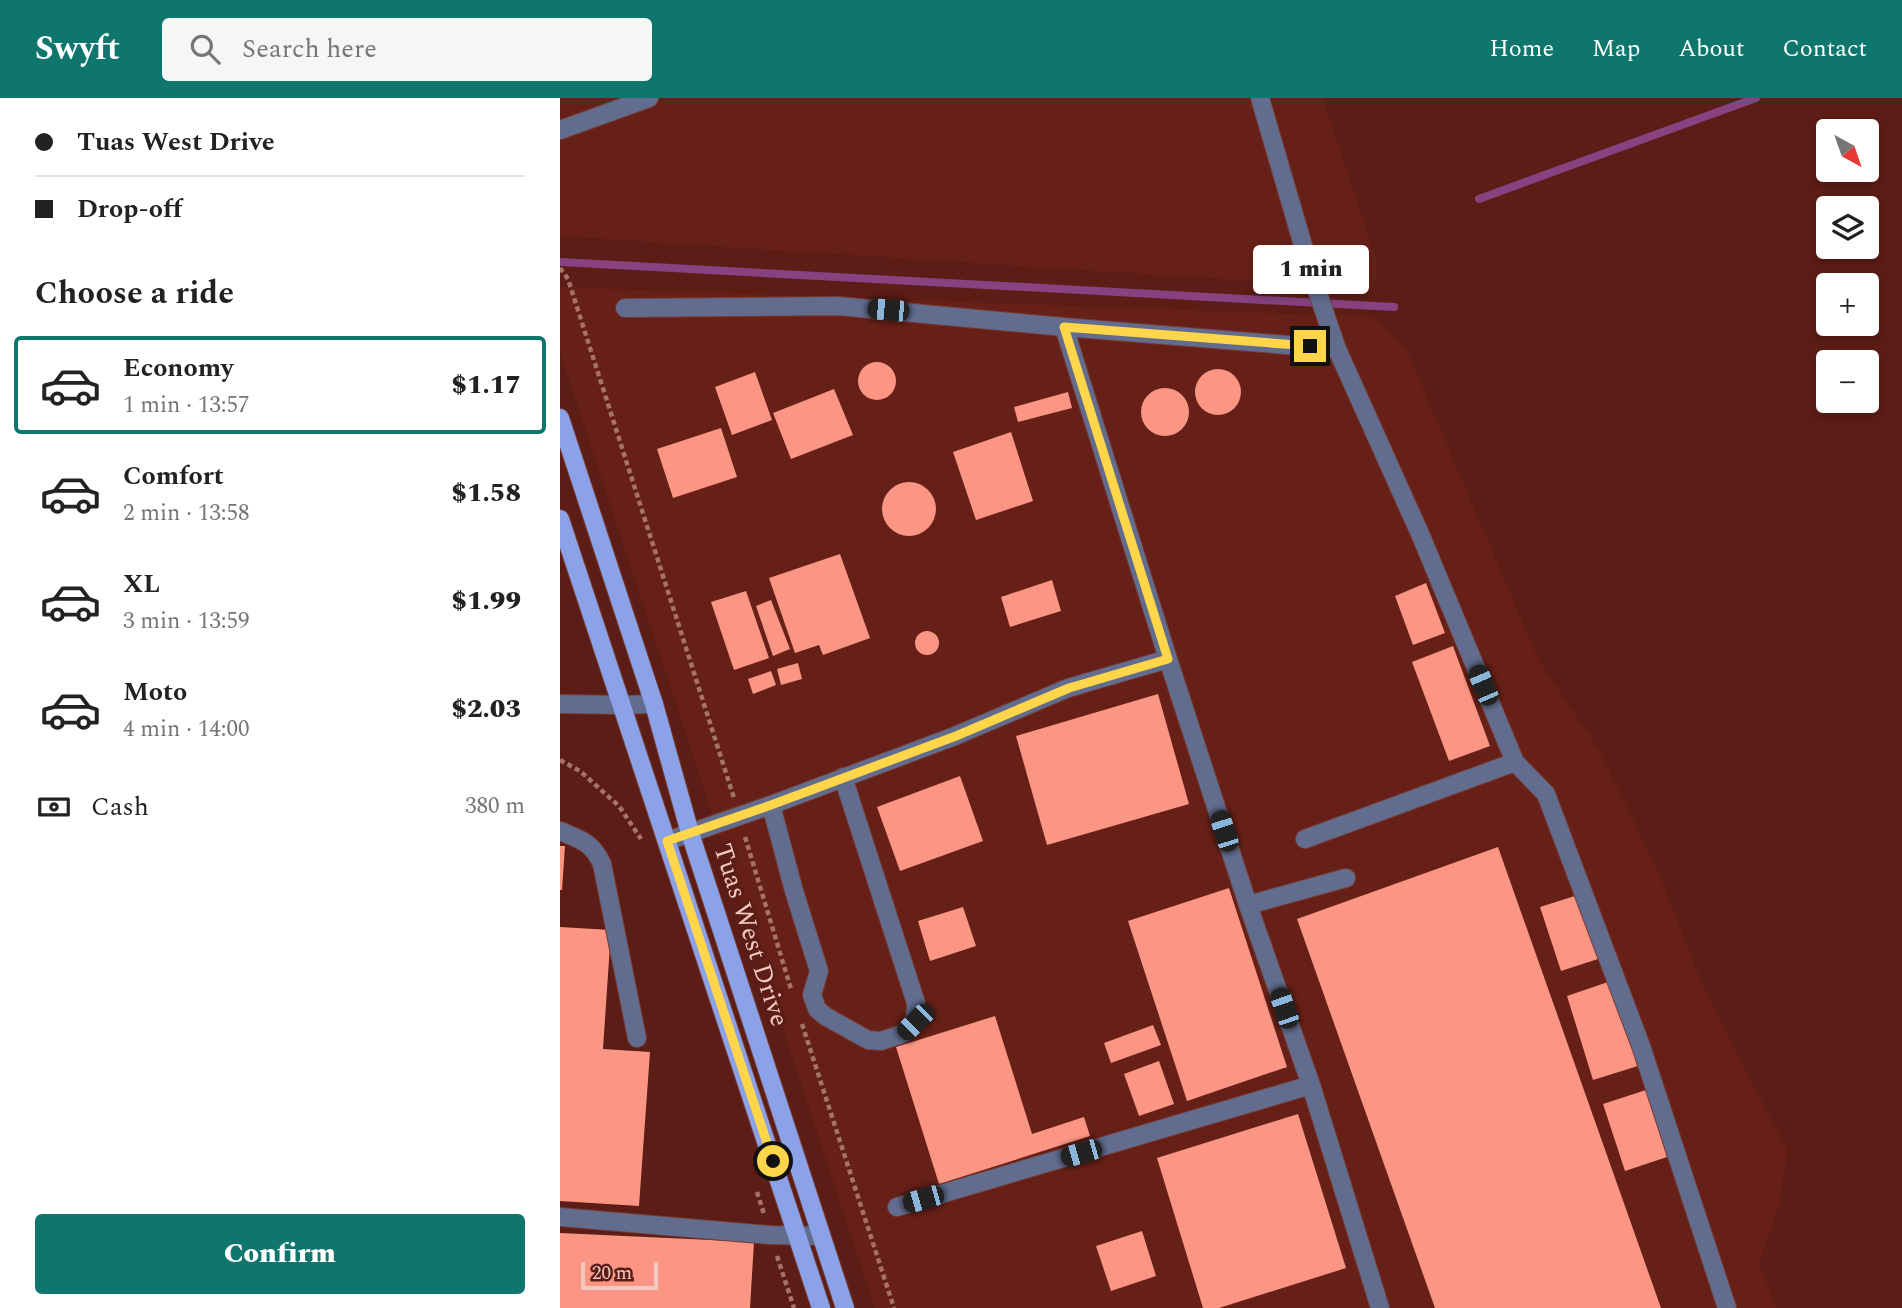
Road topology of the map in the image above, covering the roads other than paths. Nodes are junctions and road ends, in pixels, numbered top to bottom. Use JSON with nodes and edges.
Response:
{"nodes":[{"id":1,"x":649,"y":98,"type":"edge"},
{"id":2,"x":1261,"y":98,"type":"edge"},
{"id":3,"x":560,"y":130,"type":"edge"},
{"id":4,"x":625,"y":308,"type":"dead end"},
{"id":5,"x":1064,"y":327,"type":"junction"},
{"id":6,"x":1337,"y":349,"type":"junction"},
{"id":7,"x":560,"y":418,"type":"edge"},
{"id":8,"x":560,"y":519,"type":"edge"},
{"id":9,"x":1168,"y":659,"type":"junction"},
{"id":10,"x":560,"y":704,"type":"edge"},
{"id":11,"x":654,"y":704,"type":"junction"},
{"id":12,"x":622,"y":705,"type":"junction"},
{"id":13,"x":1515,"y":762,"type":"junction"},
{"id":14,"x":843,"y":777,"type":"junction"},
{"id":15,"x":771,"y":805,"type":"junction"},
{"id":16,"x":560,"y":831,"type":"edge"},
{"id":17,"x":690,"y":833,"type":"junction"},
{"id":18,"x":1305,"y":839,"type":"dead end"},
{"id":19,"x":667,"y":841,"type":"junction"},
{"id":20,"x":1346,"y":878,"type":"dead end"},
{"id":21,"x":1248,"y":905,"type":"junction"},
{"id":22,"x":637,"y":1038,"type":"dead end"},
{"id":23,"x":1311,"y":1086,"type":"junction"},
{"id":24,"x":897,"y":1207,"type":"dead end"},
{"id":25,"x":560,"y":1217,"type":"edge"},
{"id":26,"x":821,"y":1236,"type":"junction"},
{"id":27,"x":797,"y":1237,"type":"junction"},
{"id":28,"x":821,"y":1308,"type":"edge"},
{"id":29,"x":845,"y":1308,"type":"edge"},
{"id":30,"x":1380,"y":1308,"type":"edge"},
{"id":31,"x":1727,"y":1308,"type":"edge"}],
"edges":[{"from":1,"to":3,"type":"street"},
{"from":2,"to":6,"type":"street"},
{"from":4,"to":5,"type":"street"},
{"from":5,"to":6,"type":"street"},
{"from":5,"to":9,"type":"street"},
{"from":6,"to":13,"type":"street"},
{"from":7,"to":11,"type":"main road","name":"Tuas West Drive"},
{"from":8,"to":12,"type":"main road","name":"Tuas West Drive"},
{"from":9,"to":14,"type":"street"},
{"from":9,"to":21,"type":"street"},
{"from":10,"to":12,"type":"street"},
{"from":11,"to":12,"type":"street"},
{"from":11,"to":17,"type":"main road","name":"Tuas West Drive"},
{"from":12,"to":19,"type":"main road","name":"Tuas West Drive"},
{"from":13,"to":18,"type":"street"},
{"from":13,"to":31,"type":"street"},
{"from":14,"to":15,"type":"street"},
{"from":14,"to":15,"type":"street"},
{"from":15,"to":17,"type":"street"},
{"from":16,"to":22,"type":"street"},
{"from":17,"to":19,"type":"street"},
{"from":17,"to":26,"type":"main road","name":"Tuas West Drive"},
{"from":19,"to":27,"type":"main road","name":"Tuas West Drive"},
{"from":20,"to":21,"type":"street"},
{"from":21,"to":23,"type":"street"},
{"from":23,"to":24,"type":"street"},
{"from":23,"to":30,"type":"street"},
{"from":25,"to":27,"type":"street"},
{"from":26,"to":27,"type":"street"},
{"from":26,"to":29,"type":"main road","name":"Tuas West Drive"},
{"from":27,"to":28,"type":"main road","name":"Tuas West Drive"}]}
